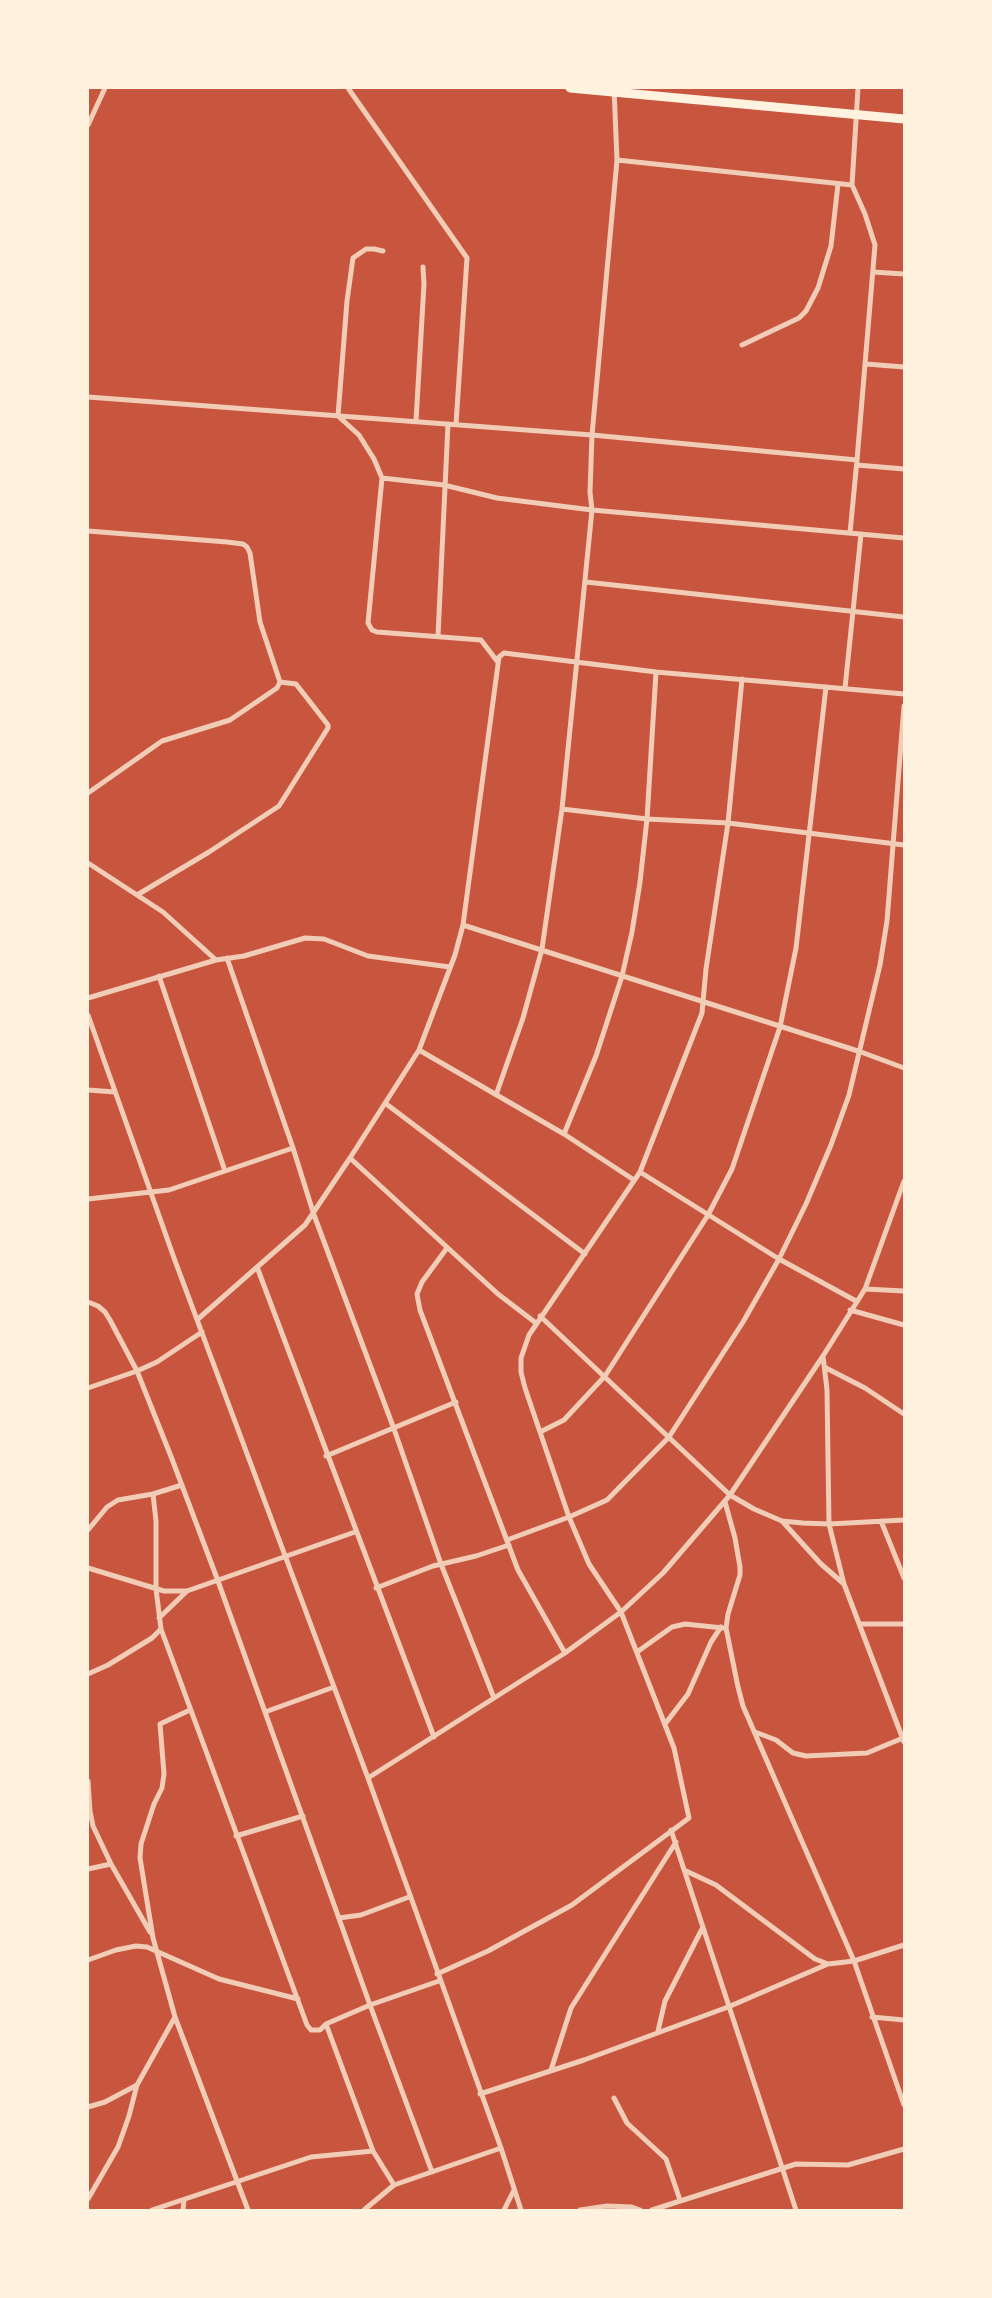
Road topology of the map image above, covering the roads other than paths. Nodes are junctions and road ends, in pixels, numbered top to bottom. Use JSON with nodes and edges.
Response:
{"nodes":[{"id":1,"x":104,"y":88,"type":"edge"},
{"id":2,"x":348,"y":88,"type":"edge"},
{"id":3,"x":570,"y":88,"type":"edge"},
{"id":4,"x":858,"y":88,"type":"edge"},
{"id":5,"x":614,"y":90,"type":"edge"},
{"id":6,"x":857,"y":115,"type":"junction"},
{"id":7,"x":905,"y":119,"type":"edge"},
{"id":8,"x":88,"y":125,"type":"edge"},
{"id":9,"x":617,"y":160,"type":"junction"},
{"id":10,"x":838,"y":184,"type":"junction"},
{"id":11,"x":852,"y":185,"type":"junction"},
{"id":12,"x":383,"y":251,"type":"dead end"},
{"id":13,"x":422,"y":267,"type":"dead end"},
{"id":14,"x":873,"y":272,"type":"junction"},
{"id":15,"x":905,"y":274,"type":"edge"},
{"id":16,"x":742,"y":345,"type":"dead end"},
{"id":17,"x":866,"y":364,"type":"junction"},
{"id":18,"x":905,"y":367,"type":"edge"},
{"id":19,"x":88,"y":397,"type":"edge"},
{"id":20,"x":338,"y":416,"type":"junction"},
{"id":21,"x":415,"y":421,"type":"junction"},
{"id":22,"x":448,"y":424,"type":"junction"},
{"id":23,"x":456,"y":425,"type":"junction"},
{"id":24,"x":592,"y":435,"type":"junction"},
{"id":25,"x":857,"y":463,"type":"junction"},
{"id":26,"x":905,"y":469,"type":"edge"},
{"id":27,"x":382,"y":478,"type":"junction"},
{"id":28,"x":444,"y":485,"type":"junction"},
{"id":29,"x":592,"y":510,"type":"junction"},
{"id":30,"x":88,"y":531,"type":"edge"},
{"id":31,"x":850,"y":533,"type":"junction"},
{"id":32,"x":861,"y":534,"type":"junction"},
{"id":33,"x":905,"y":538,"type":"edge"},
{"id":34,"x":586,"y":582,"type":"junction"},
{"id":35,"x":853,"y":612,"type":"junction"},
{"id":36,"x":905,"y":617,"type":"edge"},
{"id":37,"x":438,"y":636,"type":"junction"},
{"id":38,"x":497,"y":661,"type":"junction"},
{"id":39,"x":578,"y":663,"type":"junction"},
{"id":40,"x":656,"y":672,"type":"junction"},
{"id":41,"x":742,"y":679,"type":"junction"},
{"id":42,"x":280,"y":682,"type":"junction"},
{"id":43,"x":826,"y":687,"type":"junction"},
{"id":44,"x":845,"y":688,"type":"junction"},
{"id":45,"x":905,"y":694,"type":"edge"},
{"id":46,"x":905,"y":706,"type":"edge"},
{"id":47,"x":88,"y":793,"type":"edge"},
{"id":48,"x":562,"y":808,"type":"junction"},
{"id":49,"x":647,"y":819,"type":"junction"},
{"id":50,"x":728,"y":823,"type":"junction"},
{"id":51,"x":810,"y":834,"type":"junction"},
{"id":52,"x":893,"y":844,"type":"junction"},
{"id":53,"x":905,"y":845,"type":"edge"},
{"id":54,"x":88,"y":863,"type":"edge"},
{"id":55,"x":136,"y":895,"type":"junction"},
{"id":56,"x":463,"y":925,"type":"junction"},
{"id":57,"x":542,"y":950,"type":"junction"},
{"id":58,"x":227,"y":958,"type":"junction"},
{"id":59,"x":216,"y":960,"type":"junction"},
{"id":60,"x":450,"y":967,"type":"junction"},
{"id":61,"x":159,"y":976,"type":"junction"},
{"id":62,"x":622,"y":976,"type":"junction"},
{"id":63,"x":88,"y":998,"type":"edge"},
{"id":64,"x":704,"y":1002,"type":"junction"},
{"id":65,"x":88,"y":1015,"type":"edge"},
{"id":66,"x":780,"y":1027,"type":"junction"},
{"id":67,"x":94,"y":1035,"type":"junction"},
{"id":68,"x":88,"y":1041,"type":"edge"},
{"id":69,"x":419,"y":1050,"type":"junction"},
{"id":70,"x":861,"y":1052,"type":"junction"},
{"id":71,"x":905,"y":1068,"type":"edge"},
{"id":72,"x":88,"y":1090,"type":"edge"},
{"id":73,"x":115,"y":1093,"type":"junction"},
{"id":74,"x":496,"y":1095,"type":"junction"},
{"id":75,"x":385,"y":1103,"type":"junction"},
{"id":76,"x":564,"y":1134,"type":"junction"},
{"id":77,"x":293,"y":1148,"type":"junction"},
{"id":78,"x":350,"y":1158,"type":"junction"},
{"id":79,"x":225,"y":1171,"type":"junction"},
{"id":80,"x":640,"y":1172,"type":"junction"},
{"id":81,"x":634,"y":1180,"type":"junction"},
{"id":82,"x":905,"y":1181,"type":"edge"},
{"id":83,"x":152,"y":1193,"type":"junction"},
{"id":84,"x":88,"y":1199,"type":"edge"},
{"id":85,"x":314,"y":1215,"type":"junction"},
{"id":86,"x":708,"y":1215,"type":"junction"},
{"id":87,"x":447,"y":1248,"type":"junction"},
{"id":88,"x":585,"y":1254,"type":"junction"},
{"id":89,"x":779,"y":1259,"type":"junction"},
{"id":90,"x":257,"y":1267,"type":"junction"},
{"id":91,"x":864,"y":1290,"type":"junction"},
{"id":92,"x":905,"y":1291,"type":"edge"},
{"id":93,"x":856,"y":1301,"type":"junction"},
{"id":94,"x":88,"y":1302,"type":"edge"},
{"id":95,"x":850,"y":1310,"type":"junction"},
{"id":96,"x":540,"y":1316,"type":"junction"},
{"id":97,"x":198,"y":1319,"type":"junction"},
{"id":98,"x":536,"y":1324,"type":"junction"},
{"id":99,"x":905,"y":1325,"type":"edge"},
{"id":100,"x":202,"y":1332,"type":"junction"},
{"id":101,"x":823,"y":1356,"type":"junction"},
{"id":102,"x":825,"y":1368,"type":"junction"},
{"id":103,"x":137,"y":1371,"type":"junction"},
{"id":104,"x":605,"y":1376,"type":"junction"},
{"id":105,"x":88,"y":1388,"type":"edge"},
{"id":106,"x":456,"y":1402,"type":"junction"},
{"id":107,"x":905,"y":1414,"type":"edge"},
{"id":108,"x":394,"y":1429,"type":"junction"},
{"id":109,"x":540,"y":1432,"type":"junction"},
{"id":110,"x":669,"y":1437,"type":"junction"},
{"id":111,"x":327,"y":1456,"type":"junction"},
{"id":112,"x":182,"y":1485,"type":"junction"},
{"id":113,"x":153,"y":1494,"type":"junction"},
{"id":114,"x":730,"y":1495,"type":"junction"},
{"id":115,"x":724,"y":1502,"type":"junction"},
{"id":116,"x":569,"y":1517,"type":"junction"},
{"id":117,"x":905,"y":1520,"type":"edge"},
{"id":118,"x":782,"y":1521,"type":"junction"},
{"id":119,"x":881,"y":1521,"type":"junction"},
{"id":120,"x":829,"y":1524,"type":"junction"},
{"id":121,"x":88,"y":1530,"type":"edge"},
{"id":122,"x":355,"y":1532,"type":"junction"},
{"id":123,"x":508,"y":1542,"type":"junction"},
{"id":124,"x":285,"y":1556,"type":"junction"},
{"id":125,"x":441,"y":1564,"type":"junction"},
{"id":126,"x":88,"y":1568,"type":"edge"},
{"id":127,"x":905,"y":1578,"type":"edge"},
{"id":128,"x":218,"y":1581,"type":"junction"},
{"id":129,"x":844,"y":1584,"type":"junction"},
{"id":130,"x":376,"y":1588,"type":"junction"},
{"id":131,"x":156,"y":1589,"type":"junction"},
{"id":132,"x":187,"y":1591,"type":"junction"},
{"id":133,"x":621,"y":1612,"type":"junction"},
{"id":134,"x":159,"y":1618,"type":"junction"},
{"id":135,"x":860,"y":1624,"type":"junction"},
{"id":136,"x":905,"y":1624,"type":"edge"},
{"id":137,"x":724,"y":1628,"type":"junction"},
{"id":138,"x":161,"y":1629,"type":"junction"},
{"id":139,"x":637,"y":1652,"type":"junction"},
{"id":140,"x":565,"y":1653,"type":"junction"},
{"id":141,"x":88,"y":1674,"type":"edge"},
{"id":142,"x":334,"y":1687,"type":"junction"},
{"id":143,"x":494,"y":1698,"type":"junction"},
{"id":144,"x":190,"y":1710,"type":"junction"},
{"id":145,"x":265,"y":1712,"type":"junction"},
{"id":146,"x":665,"y":1724,"type":"junction"},
{"id":147,"x":755,"y":1732,"type":"junction"},
{"id":148,"x":434,"y":1737,"type":"junction"},
{"id":149,"x":904,"y":1740,"type":"edge"},
{"id":150,"x":368,"y":1778,"type":"junction"},
{"id":151,"x":88,"y":1781,"type":"edge"},
{"id":152,"x":89,"y":1811,"type":"edge"},
{"id":153,"x":303,"y":1816,"type":"junction"},
{"id":154,"x":671,"y":1830,"type":"junction"},
{"id":155,"x":236,"y":1836,"type":"junction"},
{"id":156,"x":676,"y":1842,"type":"junction"},
{"id":157,"x":111,"y":1864,"type":"junction"},
{"id":158,"x":88,"y":1869,"type":"edge"},
{"id":159,"x":686,"y":1871,"type":"junction"},
{"id":160,"x":409,"y":1897,"type":"junction"},
{"id":161,"x":339,"y":1918,"type":"junction"},
{"id":162,"x":702,"y":1929,"type":"junction"},
{"id":163,"x":153,"y":1938,"type":"junction"},
{"id":164,"x":905,"y":1945,"type":"edge"},
{"id":165,"x":157,"y":1950,"type":"junction"},
{"id":166,"x":88,"y":1960,"type":"edge"},
{"id":167,"x":854,"y":1961,"type":"junction"},
{"id":168,"x":828,"y":1964,"type":"junction"},
{"id":169,"x":438,"y":1977,"type":"junction"},
{"id":170,"x":298,"y":1999,"type":"junction"},
{"id":171,"x":370,"y":2005,"type":"junction"},
{"id":172,"x":728,"y":2007,"type":"junction"},
{"id":173,"x":175,"y":2017,"type":"junction"},
{"id":174,"x":872,"y":2017,"type":"junction"},
{"id":175,"x":905,"y":2020,"type":"edge"},
{"id":176,"x":326,"y":2024,"type":"junction"},
{"id":177,"x":658,"y":2031,"type":"junction"},
{"id":178,"x":551,"y":2070,"type":"junction"},
{"id":179,"x":137,"y":2085,"type":"junction"},
{"id":180,"x":481,"y":2094,"type":"junction"},
{"id":181,"x":614,"y":2098,"type":"dead end"},
{"id":182,"x":905,"y":2105,"type":"edge"},
{"id":183,"x":88,"y":2107,"type":"edge"},
{"id":184,"x":501,"y":2148,"type":"junction"},
{"id":185,"x":905,"y":2149,"type":"edge"},
{"id":186,"x":373,"y":2151,"type":"junction"},
{"id":187,"x":781,"y":2168,"type":"junction"},
{"id":188,"x":432,"y":2172,"type":"junction"},
{"id":189,"x":236,"y":2181,"type":"junction"},
{"id":190,"x":394,"y":2185,"type":"junction"},
{"id":191,"x":514,"y":2190,"type":"junction"},
{"id":192,"x":88,"y":2199,"type":"edge"},
{"id":193,"x":184,"y":2200,"type":"junction"},
{"id":194,"x":680,"y":2200,"type":"junction"},
{"id":195,"x":152,"y":2210,"type":"edge"},
{"id":196,"x":183,"y":2210,"type":"edge"},
{"id":197,"x":248,"y":2210,"type":"edge"},
{"id":198,"x":364,"y":2210,"type":"edge"},
{"id":199,"x":504,"y":2210,"type":"edge"},
{"id":200,"x":521,"y":2210,"type":"edge"},
{"id":201,"x":580,"y":2210,"type":"edge"},
{"id":202,"x":640,"y":2210,"type":"edge"},
{"id":203,"x":652,"y":2210,"type":"edge"},
{"id":204,"x":796,"y":2210,"type":"edge"}],
"edges":[{"from":1,"to":8,"type":"street"},
{"from":2,"to":23,"type":"street"},
{"from":3,"to":5,"type":"highway"},
{"from":4,"to":6,"type":"street"},
{"from":5,"to":6,"type":"highway"},
{"from":5,"to":9,"type":"street"},
{"from":6,"to":7,"type":"highway"},
{"from":6,"to":11,"type":"street"},
{"from":9,"to":10,"type":"street"},
{"from":9,"to":24,"type":"street"},
{"from":10,"to":11,"type":"street"},
{"from":10,"to":16,"type":"street"},
{"from":11,"to":14,"type":"street"},
{"from":12,"to":20,"type":"street"},
{"from":13,"to":21,"type":"street"},
{"from":14,"to":15,"type":"street"},
{"from":14,"to":17,"type":"street"},
{"from":17,"to":18,"type":"street"},
{"from":17,"to":25,"type":"street"},
{"from":19,"to":20,"type":"street"},
{"from":20,"to":21,"type":"street"},
{"from":20,"to":27,"type":"street"},
{"from":21,"to":22,"type":"street"},
{"from":22,"to":23,"type":"street"},
{"from":22,"to":28,"type":"street"},
{"from":23,"to":24,"type":"street"},
{"from":24,"to":25,"type":"street"},
{"from":24,"to":29,"type":"street"},
{"from":25,"to":26,"type":"street"},
{"from":25,"to":31,"type":"street"},
{"from":27,"to":28,"type":"street"},
{"from":27,"to":37,"type":"street"},
{"from":28,"to":29,"type":"street"},
{"from":28,"to":37,"type":"street"},
{"from":29,"to":31,"type":"street"},
{"from":29,"to":34,"type":"street"},
{"from":30,"to":42,"type":"street"},
{"from":31,"to":32,"type":"street"},
{"from":32,"to":33,"type":"street"},
{"from":32,"to":35,"type":"street"},
{"from":34,"to":35,"type":"street"},
{"from":34,"to":39,"type":"street"},
{"from":35,"to":36,"type":"street"},
{"from":35,"to":44,"type":"street"},
{"from":37,"to":38,"type":"street"},
{"from":38,"to":39,"type":"street"},
{"from":38,"to":56,"type":"street"},
{"from":39,"to":40,"type":"street"},
{"from":39,"to":48,"type":"street"},
{"from":40,"to":41,"type":"street"},
{"from":40,"to":49,"type":"street"},
{"from":41,"to":43,"type":"street"},
{"from":41,"to":50,"type":"street"},
{"from":42,"to":47,"type":"street"},
{"from":42,"to":55,"type":"street"},
{"from":43,"to":44,"type":"street"},
{"from":43,"to":51,"type":"street"},
{"from":44,"to":45,"type":"street"},
{"from":46,"to":52,"type":"street"},
{"from":48,"to":49,"type":"street"},
{"from":48,"to":57,"type":"street"},
{"from":49,"to":50,"type":"street"},
{"from":49,"to":62,"type":"street"},
{"from":50,"to":51,"type":"street"},
{"from":50,"to":64,"type":"street"},
{"from":51,"to":52,"type":"street"},
{"from":51,"to":66,"type":"street"},
{"from":52,"to":53,"type":"street"},
{"from":52,"to":70,"type":"street"},
{"from":54,"to":55,"type":"street"},
{"from":55,"to":59,"type":"street"},
{"from":56,"to":57,"type":"street"},
{"from":56,"to":60,"type":"street"},
{"from":57,"to":62,"type":"street"},
{"from":57,"to":74,"type":"street"},
{"from":58,"to":59,"type":"street"},
{"from":58,"to":60,"type":"street"},
{"from":58,"to":77,"type":"street"},
{"from":59,"to":61,"type":"street"},
{"from":60,"to":69,"type":"street"},
{"from":61,"to":63,"type":"street"},
{"from":61,"to":79,"type":"street"},
{"from":62,"to":64,"type":"street"},
{"from":62,"to":76,"type":"street"},
{"from":64,"to":66,"type":"street"},
{"from":64,"to":80,"type":"street"},
{"from":65,"to":67,"type":"street"},
{"from":66,"to":70,"type":"street"},
{"from":66,"to":86,"type":"street"},
{"from":67,"to":68,"type":"street"},
{"from":67,"to":73,"type":"street"},
{"from":69,"to":74,"type":"street"},
{"from":69,"to":75,"type":"street"},
{"from":70,"to":71,"type":"street"},
{"from":70,"to":89,"type":"street"},
{"from":72,"to":73,"type":"street"},
{"from":73,"to":83,"type":"street"},
{"from":74,"to":76,"type":"street"},
{"from":75,"to":78,"type":"street"},
{"from":75,"to":88,"type":"street"},
{"from":76,"to":81,"type":"street"},
{"from":77,"to":79,"type":"street"},
{"from":77,"to":85,"type":"street"},
{"from":78,"to":85,"type":"street"},
{"from":78,"to":87,"type":"street"},
{"from":79,"to":83,"type":"street"},
{"from":80,"to":81,"type":"street"},
{"from":80,"to":86,"type":"street"},
{"from":81,"to":88,"type":"street"},
{"from":82,"to":91,"type":"street"},
{"from":83,"to":84,"type":"street"},
{"from":83,"to":97,"type":"street"},
{"from":85,"to":90,"type":"street"},
{"from":85,"to":108,"type":"street"},
{"from":86,"to":89,"type":"street"},
{"from":86,"to":104,"type":"street"},
{"from":87,"to":98,"type":"street"},
{"from":87,"to":106,"type":"street"},
{"from":88,"to":96,"type":"street"},
{"from":89,"to":93,"type":"street"},
{"from":89,"to":110,"type":"street"},
{"from":90,"to":97,"type":"street"},
{"from":90,"to":111,"type":"street"},
{"from":91,"to":92,"type":"street"},
{"from":91,"to":93,"type":"street"},
{"from":93,"to":95,"type":"street"},
{"from":94,"to":103,"type":"street"},
{"from":95,"to":99,"type":"street"},
{"from":95,"to":101,"type":"street"},
{"from":96,"to":98,"type":"street"},
{"from":96,"to":104,"type":"street"},
{"from":97,"to":100,"type":"street"},
{"from":98,"to":109,"type":"street"},
{"from":100,"to":103,"type":"street"},
{"from":100,"to":124,"type":"street"},
{"from":101,"to":102,"type":"street"},
{"from":101,"to":114,"type":"street"},
{"from":102,"to":107,"type":"street"},
{"from":102,"to":120,"type":"street"},
{"from":103,"to":105,"type":"street"},
{"from":103,"to":112,"type":"street"},
{"from":104,"to":109,"type":"street"},
{"from":104,"to":110,"type":"street"},
{"from":106,"to":108,"type":"street"},
{"from":106,"to":123,"type":"street"},
{"from":108,"to":111,"type":"street"},
{"from":108,"to":125,"type":"street"},
{"from":109,"to":116,"type":"street"},
{"from":110,"to":114,"type":"street"},
{"from":110,"to":116,"type":"street"},
{"from":111,"to":122,"type":"street"},
{"from":112,"to":113,"type":"street"},
{"from":112,"to":128,"type":"street"},
{"from":113,"to":121,"type":"street"},
{"from":113,"to":131,"type":"street"},
{"from":114,"to":115,"type":"street"},
{"from":114,"to":118,"type":"street"},
{"from":115,"to":133,"type":"street"},
{"from":115,"to":137,"type":"street"},
{"from":116,"to":123,"type":"street"},
{"from":116,"to":133,"type":"street"},
{"from":117,"to":119,"type":"street"},
{"from":118,"to":120,"type":"street"},
{"from":118,"to":129,"type":"street"},
{"from":119,"to":120,"type":"street"},
{"from":119,"to":127,"type":"street"},
{"from":120,"to":129,"type":"street"},
{"from":122,"to":124,"type":"street"},
{"from":122,"to":130,"type":"street"},
{"from":123,"to":125,"type":"street"},
{"from":123,"to":140,"type":"street"},
{"from":124,"to":128,"type":"street"},
{"from":124,"to":142,"type":"street"},
{"from":125,"to":130,"type":"street"},
{"from":125,"to":143,"type":"street"},
{"from":126,"to":131,"type":"street"},
{"from":128,"to":132,"type":"street"},
{"from":128,"to":145,"type":"street"},
{"from":129,"to":135,"type":"street"},
{"from":130,"to":148,"type":"street"},
{"from":131,"to":132,"type":"street"},
{"from":131,"to":134,"type":"street"},
{"from":132,"to":134,"type":"street"},
{"from":133,"to":139,"type":"street"},
{"from":133,"to":140,"type":"street"},
{"from":134,"to":138,"type":"street"},
{"from":135,"to":136,"type":"street"},
{"from":135,"to":149,"type":"street"},
{"from":137,"to":139,"type":"street"},
{"from":137,"to":146,"type":"street"},
{"from":137,"to":147,"type":"street"},
{"from":138,"to":141,"type":"street"},
{"from":138,"to":144,"type":"street"},
{"from":139,"to":146,"type":"street"},
{"from":140,"to":143,"type":"street"},
{"from":142,"to":145,"type":"street"},
{"from":142,"to":150,"type":"street"},
{"from":143,"to":148,"type":"street"},
{"from":144,"to":155,"type":"street"},
{"from":144,"to":163,"type":"street"},
{"from":145,"to":153,"type":"street"},
{"from":146,"to":154,"type":"street"},
{"from":147,"to":149,"type":"street"},
{"from":147,"to":167,"type":"street"},
{"from":148,"to":150,"type":"street"},
{"from":150,"to":160,"type":"street"},
{"from":151,"to":152,"type":"street"},
{"from":152,"to":157,"type":"street"},
{"from":153,"to":155,"type":"street"},
{"from":153,"to":161,"type":"street"},
{"from":154,"to":156,"type":"street"},
{"from":154,"to":169,"type":"street"},
{"from":155,"to":170,"type":"street"},
{"from":156,"to":159,"type":"street"},
{"from":156,"to":178,"type":"street"},
{"from":157,"to":158,"type":"street"},
{"from":157,"to":163,"type":"street"},
{"from":159,"to":162,"type":"street"},
{"from":159,"to":168,"type":"street"},
{"from":160,"to":161,"type":"street"},
{"from":160,"to":169,"type":"street"},
{"from":161,"to":171,"type":"street"},
{"from":162,"to":172,"type":"street"},
{"from":162,"to":177,"type":"street"},
{"from":163,"to":165,"type":"street"},
{"from":164,"to":167,"type":"street"},
{"from":165,"to":166,"type":"street"},
{"from":165,"to":170,"type":"street"},
{"from":165,"to":173,"type":"street"},
{"from":167,"to":168,"type":"street"},
{"from":167,"to":174,"type":"street"},
{"from":168,"to":172,"type":"street"},
{"from":169,"to":171,"type":"street"},
{"from":169,"to":180,"type":"street"},
{"from":170,"to":176,"type":"street"},
{"from":171,"to":176,"type":"street"},
{"from":171,"to":188,"type":"street"},
{"from":172,"to":177,"type":"street"},
{"from":172,"to":187,"type":"street"},
{"from":173,"to":179,"type":"street"},
{"from":173,"to":189,"type":"street"},
{"from":174,"to":175,"type":"street"},
{"from":174,"to":182,"type":"street"},
{"from":176,"to":186,"type":"street"},
{"from":177,"to":178,"type":"street"},
{"from":178,"to":180,"type":"street"},
{"from":179,"to":183,"type":"street"},
{"from":179,"to":192,"type":"street"},
{"from":180,"to":184,"type":"street"},
{"from":181,"to":194,"type":"street"},
{"from":184,"to":188,"type":"street"},
{"from":184,"to":191,"type":"street"},
{"from":185,"to":187,"type":"street"},
{"from":186,"to":189,"type":"street"},
{"from":186,"to":190,"type":"street"},
{"from":187,"to":194,"type":"street"},
{"from":187,"to":204,"type":"street"},
{"from":188,"to":190,"type":"street"},
{"from":189,"to":193,"type":"street"},
{"from":189,"to":197,"type":"street"},
{"from":190,"to":198,"type":"street"},
{"from":191,"to":199,"type":"street"},
{"from":191,"to":200,"type":"street"},
{"from":193,"to":195,"type":"street"},
{"from":193,"to":196,"type":"street"},
{"from":194,"to":203,"type":"street"},
{"from":201,"to":202,"type":"street"}]}
